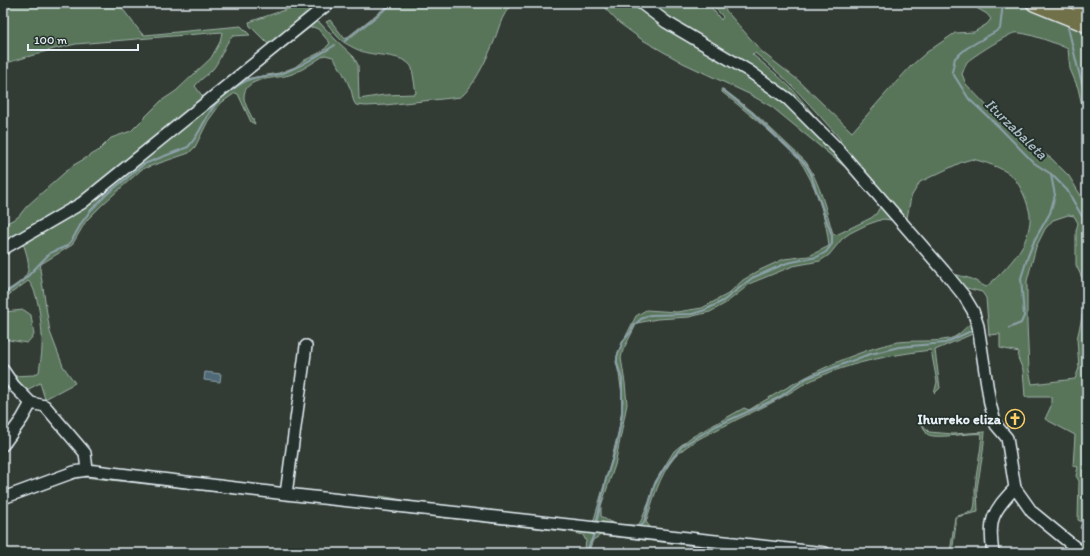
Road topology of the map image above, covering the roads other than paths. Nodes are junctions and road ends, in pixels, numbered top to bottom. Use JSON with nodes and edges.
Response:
{"nodes":[{"id":1,"x":329,"y":3,"type":"edge"},
{"id":2,"x":641,"y":3,"type":"edge"},
{"id":3,"x":1034,"y":3,"type":"edge"},
{"id":4,"x":1078,"y":3,"type":"edge"},
{"id":5,"x":1087,"y":7,"type":"edge"},
{"id":6,"x":1087,"y":24,"type":"edge"},
{"id":7,"x":3,"y":249,"type":"edge"},
{"id":8,"x":306,"y":346,"type":"dead end"},
{"id":9,"x":3,"y":370,"type":"edge"},
{"id":10,"x":31,"y":403,"type":"junction"},
{"id":11,"x":3,"y":445,"type":"edge"},
{"id":12,"x":87,"y":470,"type":"junction"},
{"id":13,"x":1015,"y":488,"type":"junction"},
{"id":14,"x":286,"y":494,"type":"junction"},
{"id":15,"x":3,"y":498,"type":"edge"},
{"id":16,"x":825,"y":553,"type":"edge"},
{"id":17,"x":993,"y":553,"type":"edge"},
{"id":18,"x":1082,"y":553,"type":"edge"}],
"edges":[{"from":1,"to":7,"type":"street"},
{"from":2,"to":13,"type":"street"},
{"from":3,"to":6,"type":"highway"},
{"from":4,"to":5,"type":"highway"},
{"from":8,"to":14,"type":"street"},
{"from":9,"to":10,"type":"street"},
{"from":10,"to":11,"type":"street"},
{"from":10,"to":12,"type":"street"},
{"from":12,"to":14,"type":"street"},
{"from":12,"to":15,"type":"street"},
{"from":13,"to":17,"type":"street"},
{"from":13,"to":18,"type":"street"},
{"from":14,"to":16,"type":"street"}]}
